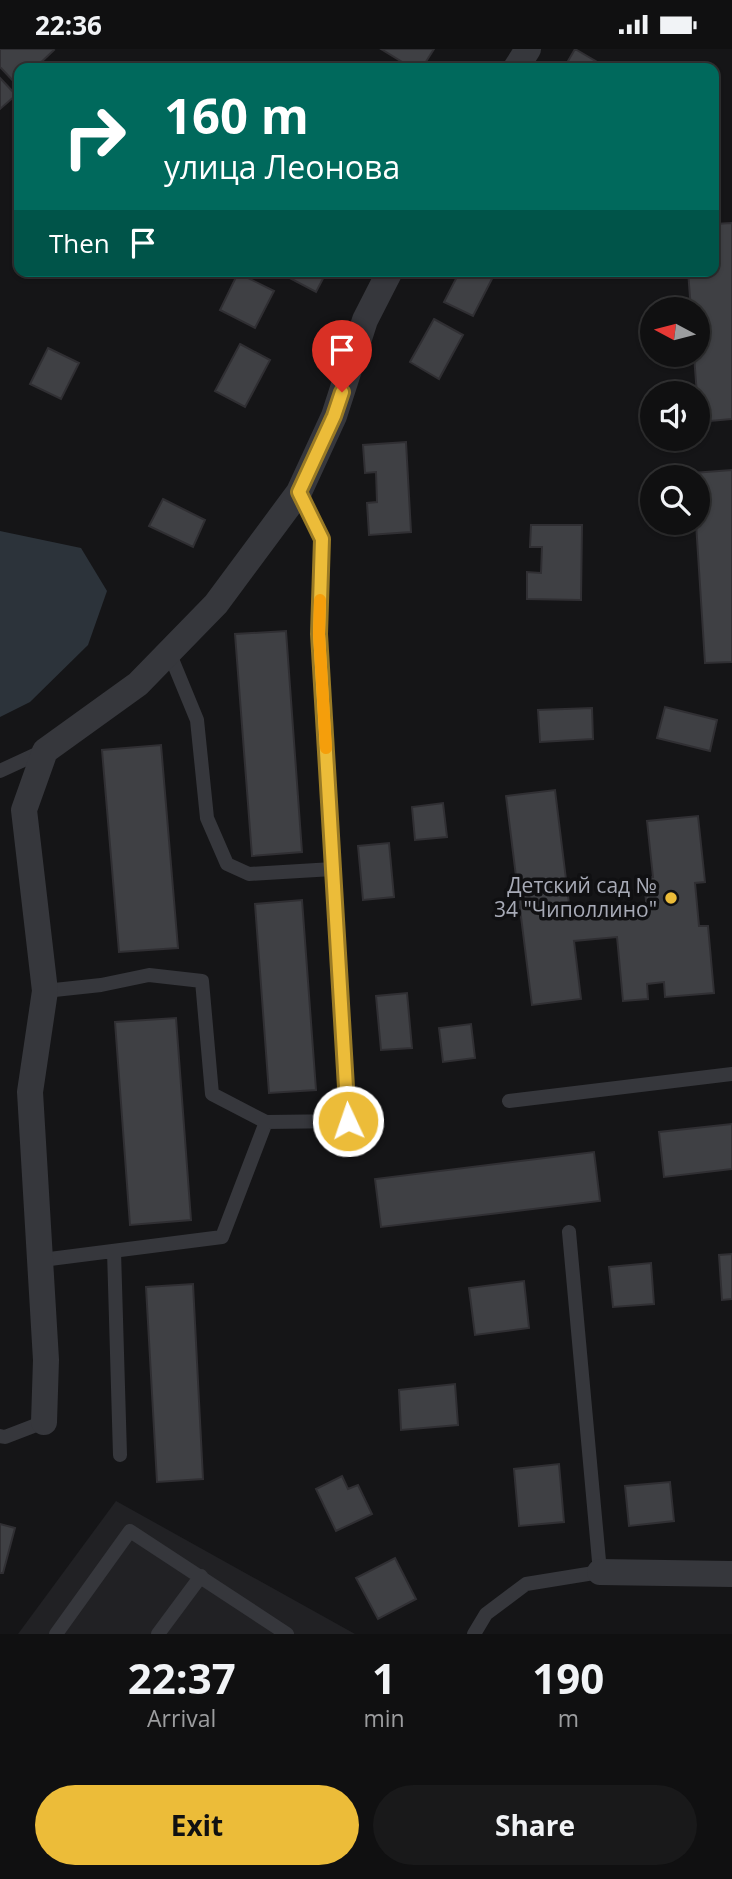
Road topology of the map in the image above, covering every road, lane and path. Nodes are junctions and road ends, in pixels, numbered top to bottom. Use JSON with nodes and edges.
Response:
{"nodes":[{"id":1,"x":387,"y":277,"type":"edge"},
{"id":2,"x":299,"y":492,"type":"junction"},
{"id":3,"x":169,"y":652,"type":"junction"},
{"id":4,"x":45,"y":751,"type":"junction"},
{"id":5,"x":0,"y":771,"type":"edge"},
{"id":6,"x":333,"y":869,"type":"junction"},
{"id":7,"x":45,"y":991,"type":"junction"},
{"id":8,"x":732,"y":1074,"type":"edge"},
{"id":9,"x":509,"y":1101,"type":"dead end"},
{"id":10,"x":266,"y":1122,"type":"junction"},
{"id":11,"x":569,"y":1232,"type":"dead end"},
{"id":12,"x":114,"y":1251,"type":"junction"},
{"id":13,"x":42,"y":1260,"type":"junction"},
{"id":14,"x":44,"y":1422,"type":"joint"},
{"id":15,"x":0,"y":1436,"type":"edge"},
{"id":16,"x":120,"y":1455,"type":"dead end"},
{"id":17,"x":600,"y":1571,"type":"junction"},
{"id":18,"x":732,"y":1574,"type":"edge"},
{"id":19,"x":201,"y":1576,"type":"junction"},
{"id":20,"x":269,"y":1629,"type":"edge"},
{"id":21,"x":56,"y":1634,"type":"edge"},
{"id":22,"x":158,"y":1634,"type":"edge"},
{"id":23,"x":287,"y":1634,"type":"edge"},
{"id":24,"x":474,"y":1634,"type":"edge"}],
"edges":[{"from":1,"to":2,"type":"street"},
{"from":2,"to":3,"type":"street"},
{"from":2,"to":6,"type":"lane"},
{"from":3,"to":4,"type":"street"},
{"from":3,"to":6,"type":"lane"},
{"from":4,"to":5,"type":"lane"},
{"from":4,"to":7,"type":"street"},
{"from":6,"to":10,"type":"lane"},
{"from":7,"to":10,"type":"lane"},
{"from":7,"to":13,"type":"street"},
{"from":8,"to":9,"type":"lane"},
{"from":10,"to":12,"type":"lane"},
{"from":11,"to":17,"type":"lane"},
{"from":12,"to":13,"type":"lane"},
{"from":12,"to":16,"type":"lane"},
{"from":13,"to":14,"type":"street"},
{"from":14,"to":15,"type":"lane"},
{"from":17,"to":18,"type":"street"},
{"from":17,"to":24,"type":"lane"},
{"from":19,"to":20,"type":"lane"},
{"from":19,"to":21,"type":"lane"},
{"from":19,"to":22,"type":"lane"},
{"from":20,"to":23,"type":"lane"}]}
